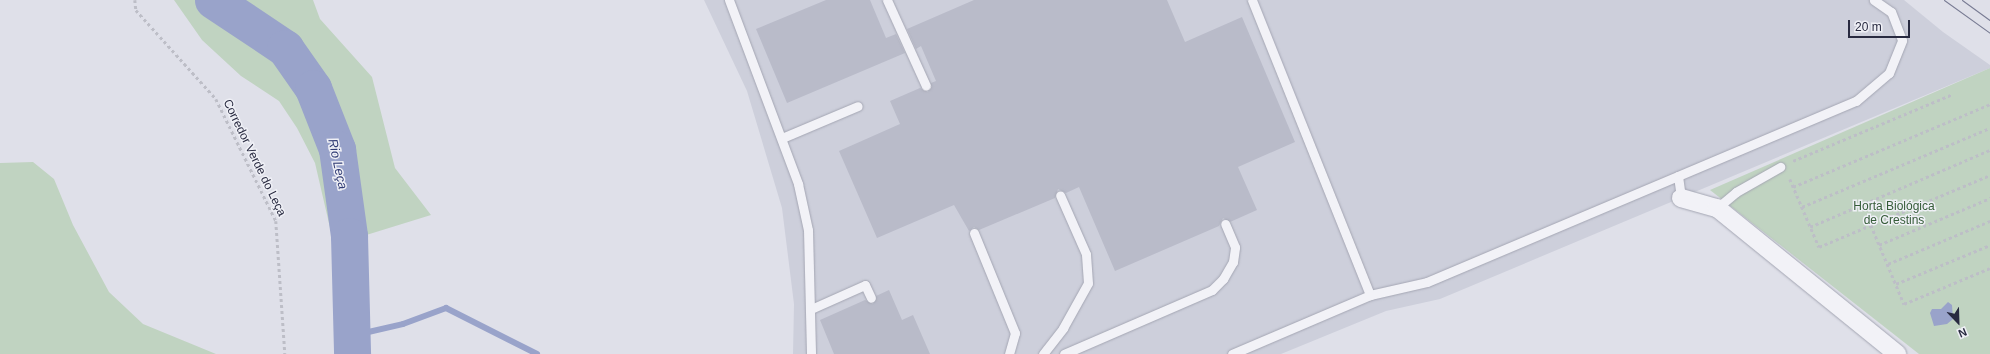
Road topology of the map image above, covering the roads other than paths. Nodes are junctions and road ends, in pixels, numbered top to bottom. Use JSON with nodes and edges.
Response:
{"nodes":[{"id":1,"x":729,"y":0,"type":"edge"},
{"id":2,"x":886,"y":0,"type":"edge"},
{"id":3,"x":1252,"y":0,"type":"edge"},
{"id":4,"x":1874,"y":0,"type":"edge"},
{"id":5,"x":926,"y":86,"type":"dead end"},
{"id":6,"x":858,"y":106,"type":"dead end"},
{"id":7,"x":782,"y":138,"type":"junction"},
{"id":8,"x":1782,"y":166,"type":"road end"},
{"id":9,"x":1678,"y":176,"type":"junction"},
{"id":10,"x":1060,"y":195,"type":"dead end"},
{"id":11,"x":1681,"y":198,"type":"joint"},
{"id":12,"x":1717,"y":208,"type":"junction"},
{"id":13,"x":1225,"y":224,"type":"dead end"},
{"id":14,"x":974,"y":233,"type":"dead end"},
{"id":15,"x":1370,"y":296,"type":"junction"},
{"id":16,"x":871,"y":298,"type":"dead end"},
{"id":17,"x":811,"y":309,"type":"junction"},
{"id":18,"x":811,"y":354,"type":"edge"},
{"id":19,"x":1009,"y":354,"type":"edge"},
{"id":20,"x":1043,"y":354,"type":"edge"},
{"id":21,"x":1064,"y":354,"type":"edge"},
{"id":22,"x":1232,"y":354,"type":"edge"},
{"id":23,"x":1897,"y":354,"type":"edge"}],
"edges":[{"from":1,"to":7,"type":"lane"},
{"from":2,"to":5,"type":"lane"},
{"from":3,"to":15,"type":"lane"},
{"from":4,"to":9,"type":"lane"},
{"from":6,"to":7,"type":"lane"},
{"from":7,"to":17,"type":"lane"},
{"from":8,"to":12,"type":"lane"},
{"from":9,"to":11,"type":"lane"},
{"from":9,"to":15,"type":"lane"},
{"from":10,"to":20,"type":"lane"},
{"from":11,"to":12,"type":"street"},
{"from":12,"to":23,"type":"street"},
{"from":13,"to":21,"type":"lane"},
{"from":14,"to":19,"type":"lane"},
{"from":15,"to":22,"type":"lane"},
{"from":16,"to":17,"type":"lane"},
{"from":17,"to":18,"type":"lane"}]}
